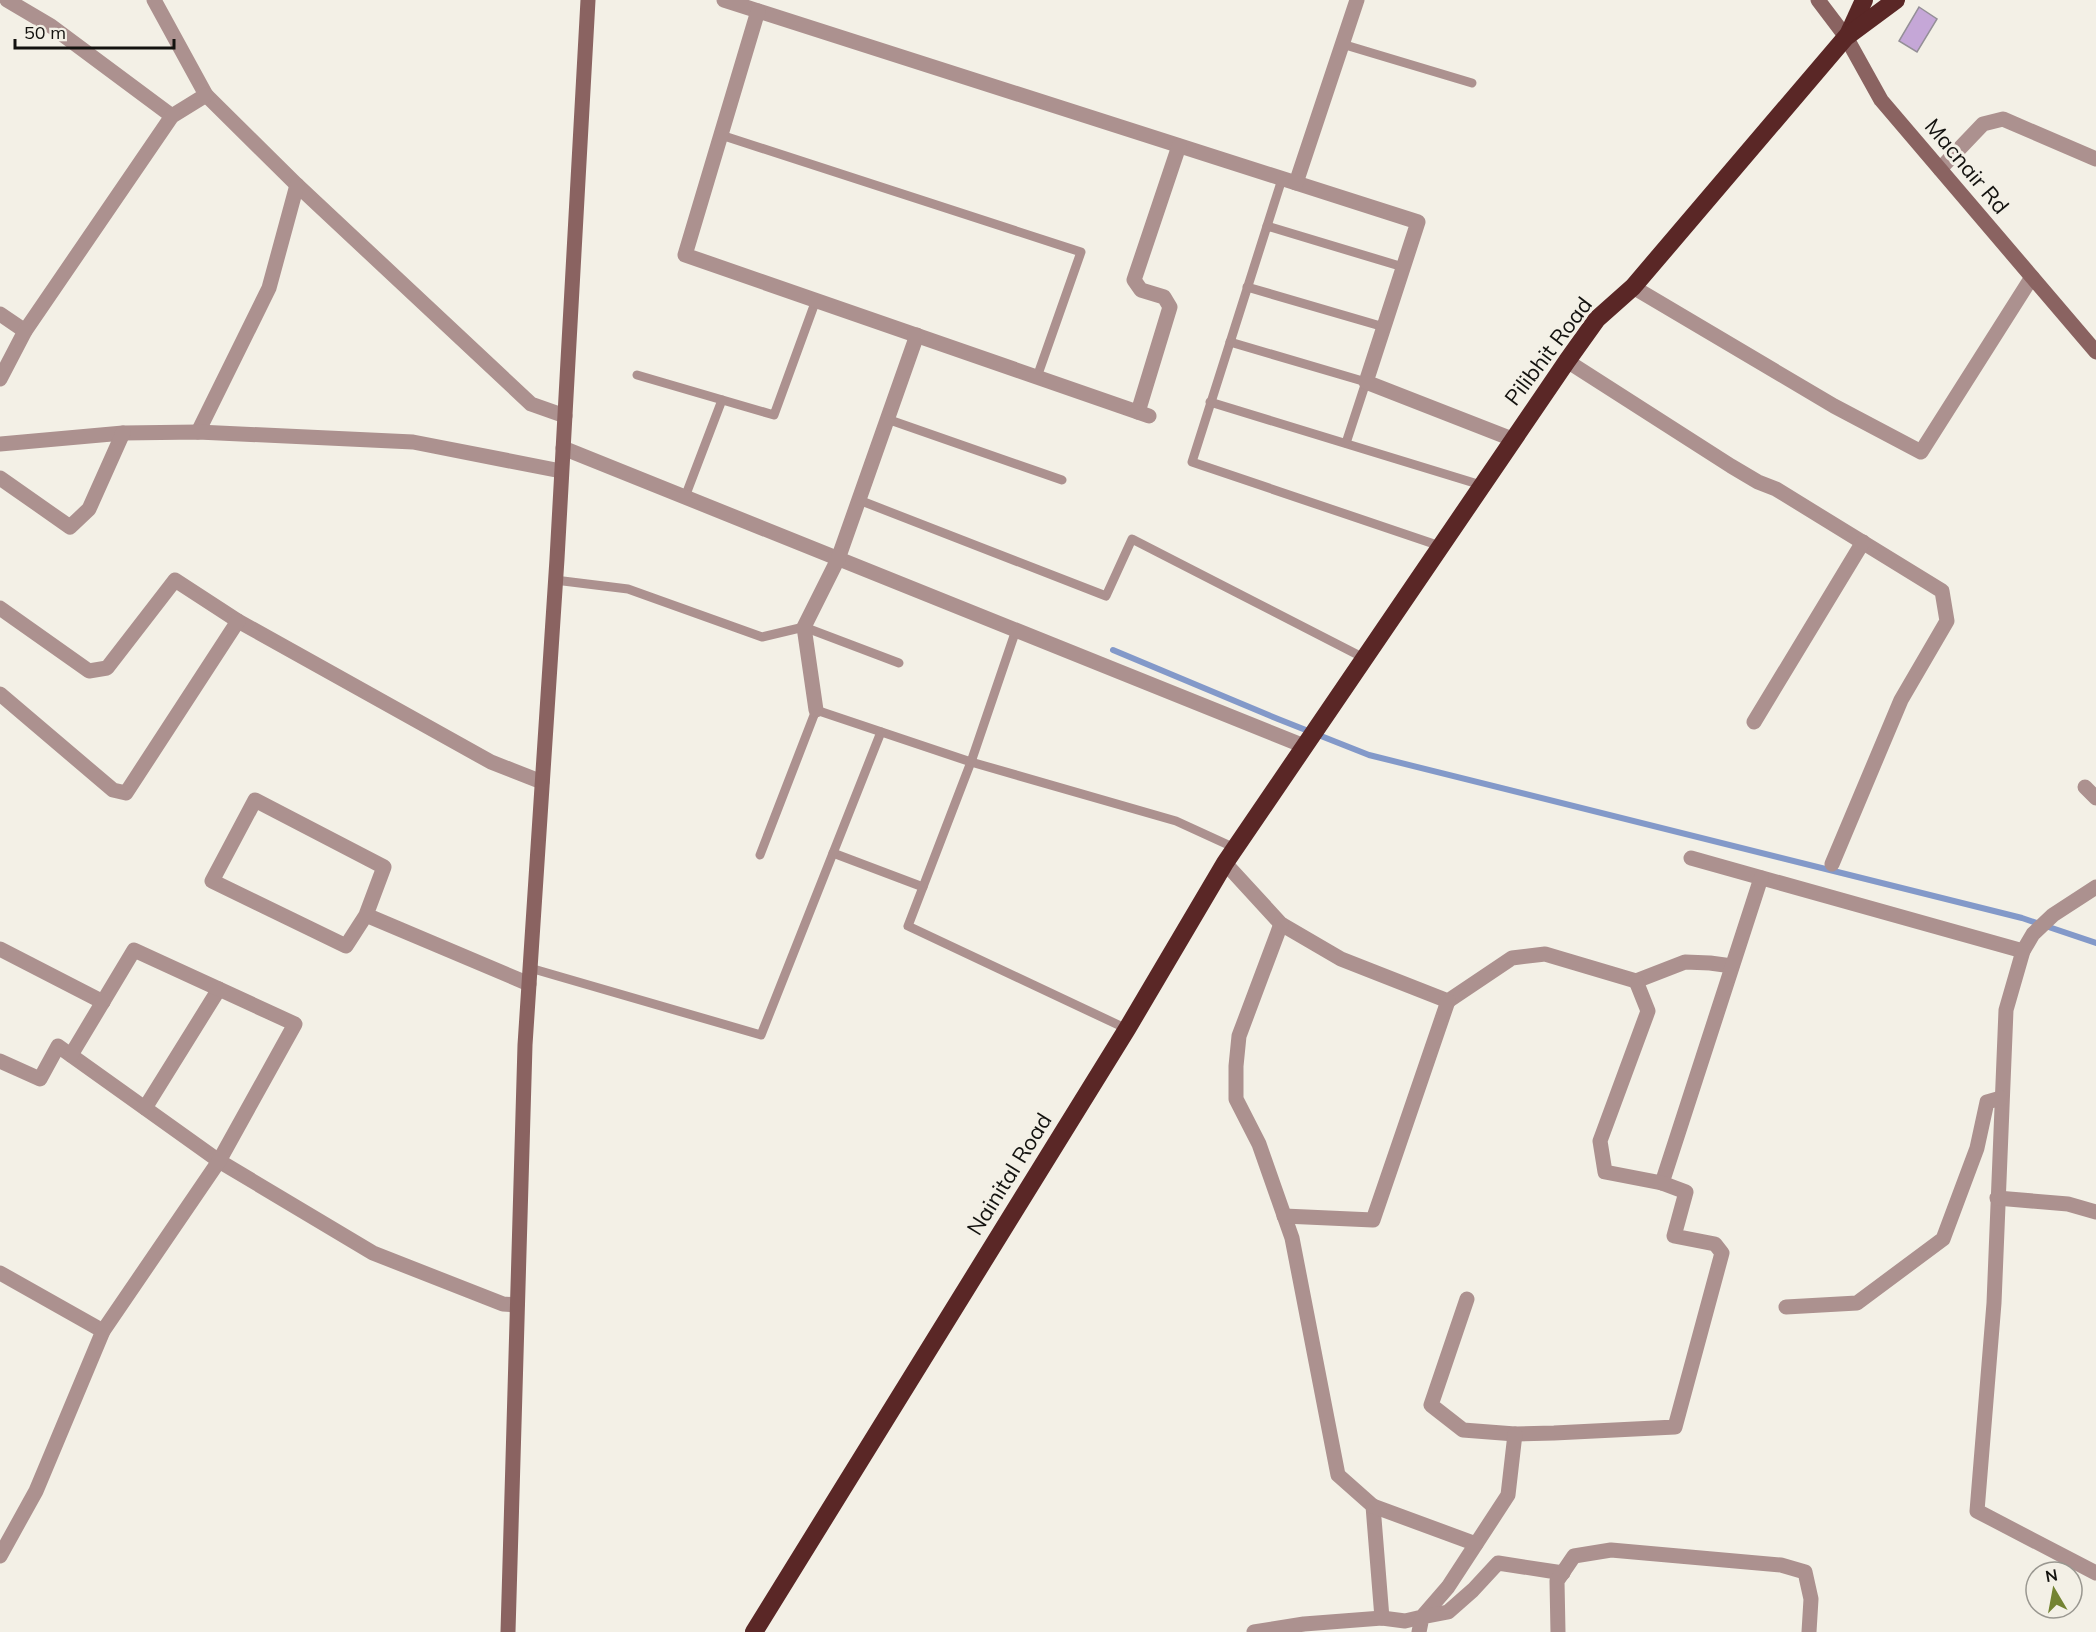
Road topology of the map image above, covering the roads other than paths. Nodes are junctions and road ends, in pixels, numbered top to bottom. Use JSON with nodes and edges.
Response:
{"nodes":[{"id":1,"x":7,"y":0,"type":"edge"},
{"id":2,"x":154,"y":0,"type":"edge"},
{"id":3,"x":588,"y":0,"type":"edge"},
{"id":4,"x":724,"y":0,"type":"edge"},
{"id":5,"x":1357,"y":0,"type":"edge"},
{"id":6,"x":1818,"y":0,"type":"edge"},
{"id":7,"x":1864,"y":0,"type":"edge"},
{"id":8,"x":1896,"y":0,"type":"edge"},
{"id":9,"x":758,"y":11,"type":"junction"},
{"id":10,"x":1846,"y":37,"type":"junction"},
{"id":11,"x":1342,"y":44,"type":"junction"},
{"id":12,"x":1472,"y":83,"type":"dead end"},
{"id":13,"x":206,"y":95,"type":"junction"},
{"id":14,"x":172,"y":116,"type":"junction"},
{"id":15,"x":721,"y":135,"type":"junction"},
{"id":16,"x":1179,"y":146,"type":"junction"},
{"id":17,"x":2096,"y":159,"type":"edge"},
{"id":18,"x":1940,"y":169,"type":"junction"},
{"id":19,"x":1289,"y":181,"type":"junction"},
{"id":20,"x":297,"y":185,"type":"junction"},
{"id":21,"x":1267,"y":226,"type":"junction"},
{"id":22,"x":1403,"y":267,"type":"junction"},
{"id":23,"x":2032,"y":277,"type":"junction"},
{"id":24,"x":1247,"y":287,"type":"junction"},
{"id":25,"x":1633,"y":287,"type":"junction"},
{"id":26,"x":816,"y":300,"type":"junction"},
{"id":27,"x":0,"y":314,"type":"edge"},
{"id":28,"x":1384,"y":327,"type":"junction"},
{"id":29,"x":26,"y":331,"type":"junction"},
{"id":30,"x":917,"y":335,"type":"junction"},
{"id":31,"x":1230,"y":342,"type":"junction"},
{"id":32,"x":2096,"y":352,"type":"edge"},
{"id":33,"x":1567,"y":362,"type":"junction"},
{"id":34,"x":637,"y":375,"type":"dead end"},
{"id":35,"x":1037,"y":377,"type":"junction"},
{"id":36,"x":0,"y":379,"type":"edge"},
{"id":37,"x":1366,"y":382,"type":"junction"},
{"id":38,"x":722,"y":400,"type":"junction"},
{"id":39,"x":1210,"y":402,"type":"junction"},
{"id":40,"x":565,"y":416,"type":"junction"},
{"id":41,"x":887,"y":419,"type":"junction"},
{"id":42,"x":198,"y":432,"type":"junction"},
{"id":43,"x":123,"y":434,"type":"junction"},
{"id":44,"x":1512,"y":439,"type":"junction"},
{"id":45,"x":1346,"y":443,"type":"junction"},
{"id":46,"x":0,"y":444,"type":"edge"},
{"id":47,"x":563,"y":448,"type":"junction"},
{"id":48,"x":561,"y":471,"type":"junction"},
{"id":49,"x":0,"y":478,"type":"edge"},
{"id":50,"x":1062,"y":480,"type":"dead end"},
{"id":51,"x":1481,"y":485,"type":"junction"},
{"id":52,"x":685,"y":497,"type":"junction"},
{"id":53,"x":859,"y":500,"type":"junction"},
{"id":54,"x":1863,"y":542,"type":"junction"},
{"id":55,"x":1440,"y":546,"type":"junction"},
{"id":56,"x":838,"y":559,"type":"junction"},
{"id":57,"x":555,"y":580,"type":"junction"},
{"id":58,"x":0,"y":608,"type":"edge"},
{"id":59,"x":238,"y":621,"type":"junction"},
{"id":60,"x":804,"y":627,"type":"junction"},
{"id":61,"x":1016,"y":630,"type":"junction"},
{"id":62,"x":1364,"y":658,"type":"junction"},
{"id":63,"x":899,"y":663,"type":"dead end"},
{"id":64,"x":0,"y":694,"type":"edge"},
{"id":65,"x":816,"y":710,"type":"junction"},
{"id":66,"x":1754,"y":722,"type":"dead end"},
{"id":67,"x":881,"y":732,"type":"junction"},
{"id":68,"x":1306,"y":744,"type":"junction"},
{"id":69,"x":971,"y":762,"type":"junction"},
{"id":70,"x":542,"y":782,"type":"junction"},
{"id":71,"x":1235,"y":848,"type":"junction"},
{"id":72,"x":833,"y":853,"type":"junction"},
{"id":73,"x":760,"y":855,"type":"dead end"},
{"id":74,"x":1691,"y":858,"type":"dead end"},
{"id":75,"x":1225,"y":863,"type":"junction"},
{"id":76,"x":1832,"y":864,"type":"dead end"},
{"id":77,"x":1761,"y":878,"type":"junction"},
{"id":78,"x":2096,"y":886,"type":"edge"},
{"id":79,"x":923,"y":887,"type":"junction"},
{"id":80,"x":366,"y":915,"type":"junction"},
{"id":81,"x":1281,"y":924,"type":"junction"},
{"id":82,"x":0,"y":949,"type":"edge"},
{"id":83,"x":2023,"y":951,"type":"junction"},
{"id":84,"x":1732,"y":966,"type":"junction"},
{"id":85,"x":530,"y":968,"type":"junction"},
{"id":86,"x":1636,"y":981,"type":"junction"},
{"id":87,"x":529,"y":984,"type":"junction"},
{"id":88,"x":219,"y":990,"type":"junction"},
{"id":89,"x":1448,"y":1001,"type":"junction"},
{"id":90,"x":103,"y":1002,"type":"junction"},
{"id":91,"x":1127,"y":1029,"type":"junction"},
{"id":92,"x":71,"y":1055,"type":"junction"},
{"id":93,"x":0,"y":1061,"type":"edge"},
{"id":94,"x":2001,"y":1098,"type":"junction"},
{"id":95,"x":145,"y":1108,"type":"junction"},
{"id":96,"x":219,"y":1161,"type":"junction"},
{"id":97,"x":1662,"y":1183,"type":"junction"},
{"id":98,"x":1997,"y":1198,"type":"junction"},
{"id":99,"x":2096,"y":1212,"type":"edge"},
{"id":100,"x":1284,"y":1216,"type":"junction"},
{"id":101,"x":0,"y":1273,"type":"edge"},
{"id":102,"x":1467,"y":1299,"type":"dead end"},
{"id":103,"x":517,"y":1305,"type":"junction"},
{"id":104,"x":1785,"y":1307,"type":"dead end"},
{"id":105,"x":103,"y":1331,"type":"junction"},
{"id":106,"x":1515,"y":1434,"type":"junction"},
{"id":107,"x":1373,"y":1506,"type":"junction"},
{"id":108,"x":1476,"y":1544,"type":"junction"},
{"id":109,"x":0,"y":1556,"type":"edge"},
{"id":110,"x":1563,"y":1573,"type":"junction"},
{"id":111,"x":2096,"y":1573,"type":"edge"},
{"id":112,"x":1382,"y":1618,"type":"junction"},
{"id":113,"x":1420,"y":1625,"type":"edge"},
{"id":114,"x":1299,"y":1628,"type":"edge"},
{"id":115,"x":508,"y":1632,"type":"edge"},
{"id":116,"x":754,"y":1632,"type":"edge"},
{"id":117,"x":1254,"y":1632,"type":"edge"},
{"id":118,"x":1558,"y":1632,"type":"edge"},
{"id":119,"x":1809,"y":1632,"type":"edge"}],
"edges":[{"from":1,"to":14,"type":"street"},
{"from":2,"to":13,"type":"street"},
{"from":3,"to":40,"type":"main road"},
{"from":4,"to":9,"type":"street"},
{"from":5,"to":11,"type":"street"},
{"from":6,"to":10,"type":"main road","name":"Macnair Rd"},
{"from":7,"to":10,"type":"highway"},
{"from":8,"to":10,"type":"highway","name":"Pilibhit Road"},
{"from":9,"to":15,"type":"street"},
{"from":9,"to":16,"type":"street"},
{"from":10,"to":18,"type":"main road","name":"Macnair Rd"},
{"from":10,"to":25,"type":"highway","name":"Pilibhit Road"},
{"from":11,"to":12,"type":"lane"},
{"from":11,"to":19,"type":"street"},
{"from":13,"to":14,"type":"street"},
{"from":13,"to":20,"type":"street"},
{"from":14,"to":29,"type":"street"},
{"from":15,"to":26,"type":"street"},
{"from":15,"to":35,"type":"lane"},
{"from":16,"to":19,"type":"street"},
{"from":16,"to":35,"type":"street"},
{"from":17,"to":18,"type":"street"},
{"from":18,"to":23,"type":"main road","name":"Macnair Rd"},
{"from":19,"to":21,"type":"lane"},
{"from":19,"to":22,"type":"street"},
{"from":20,"to":40,"type":"street"},
{"from":20,"to":42,"type":"street"},
{"from":21,"to":22,"type":"lane"},
{"from":21,"to":24,"type":"lane"},
{"from":22,"to":28,"type":"street"},
{"from":23,"to":25,"type":"street"},
{"from":23,"to":32,"type":"main road","name":"Macnair Rd"},
{"from":24,"to":28,"type":"lane"},
{"from":24,"to":31,"type":"lane"},
{"from":25,"to":33,"type":"highway","name":"Pilibhit Road"},
{"from":26,"to":30,"type":"street"},
{"from":26,"to":38,"type":"lane"},
{"from":27,"to":29,"type":"street"},
{"from":28,"to":37,"type":"street"},
{"from":29,"to":36,"type":"street"},
{"from":30,"to":35,"type":"street"},
{"from":30,"to":41,"type":"street"},
{"from":31,"to":37,"type":"lane"},
{"from":31,"to":39,"type":"lane"},
{"from":33,"to":44,"type":"highway","name":"Pilibhit Road"},
{"from":33,"to":54,"type":"street"},
{"from":34,"to":38,"type":"lane"},
{"from":37,"to":44,"type":"street"},
{"from":37,"to":45,"type":"lane"},
{"from":38,"to":52,"type":"lane"},
{"from":39,"to":45,"type":"lane"},
{"from":39,"to":55,"type":"lane"},
{"from":40,"to":47,"type":"main road"},
{"from":41,"to":50,"type":"lane"},
{"from":41,"to":53,"type":"street"},
{"from":42,"to":43,"type":"street"},
{"from":42,"to":48,"type":"street"},
{"from":43,"to":46,"type":"street"},
{"from":43,"to":49,"type":"street"},
{"from":44,"to":51,"type":"highway","name":"Pilibhit Road"},
{"from":45,"to":51,"type":"lane"},
{"from":47,"to":48,"type":"main road"},
{"from":47,"to":52,"type":"street"},
{"from":48,"to":57,"type":"main road"},
{"from":51,"to":55,"type":"highway","name":"Pilibhit Road"},
{"from":52,"to":56,"type":"street"},
{"from":53,"to":56,"type":"street"},
{"from":53,"to":62,"type":"lane"},
{"from":54,"to":66,"type":"street"},
{"from":54,"to":76,"type":"street"},
{"from":55,"to":62,"type":"highway","name":"Pilibhit Road"},
{"from":56,"to":60,"type":"street"},
{"from":56,"to":61,"type":"street"},
{"from":57,"to":60,"type":"lane"},
{"from":57,"to":70,"type":"main road"},
{"from":58,"to":59,"type":"street"},
{"from":59,"to":64,"type":"street"},
{"from":59,"to":70,"type":"street"},
{"from":60,"to":63,"type":"lane"},
{"from":60,"to":65,"type":"street"},
{"from":61,"to":68,"type":"street"},
{"from":61,"to":69,"type":"lane"},
{"from":62,"to":68,"type":"highway","name":"Pilibhit Road"},
{"from":65,"to":67,"type":"lane"},
{"from":65,"to":73,"type":"lane"},
{"from":67,"to":69,"type":"lane"},
{"from":67,"to":72,"type":"lane"},
{"from":68,"to":71,"type":"highway","name":"Nainital Road"},
{"from":69,"to":71,"type":"lane"},
{"from":69,"to":79,"type":"lane"},
{"from":70,"to":85,"type":"main road"},
{"from":71,"to":75,"type":"highway","name":"Nainital Road"},
{"from":72,"to":79,"type":"lane"},
{"from":72,"to":85,"type":"lane"},
{"from":74,"to":77,"type":"street"},
{"from":75,"to":81,"type":"street"},
{"from":75,"to":91,"type":"highway","name":"Nainital Road"},
{"from":77,"to":83,"type":"street"},
{"from":77,"to":84,"type":"street"},
{"from":78,"to":83,"type":"street"},
{"from":79,"to":91,"type":"lane"},
{"from":80,"to":80,"type":"street"},
{"from":80,"to":87,"type":"street"},
{"from":81,"to":89,"type":"street"},
{"from":81,"to":100,"type":"street"},
{"from":82,"to":90,"type":"street"},
{"from":83,"to":94,"type":"street"},
{"from":84,"to":86,"type":"street"},
{"from":84,"to":97,"type":"street"},
{"from":85,"to":87,"type":"main road"},
{"from":86,"to":89,"type":"street"},
{"from":86,"to":97,"type":"street"},
{"from":87,"to":103,"type":"main road"},
{"from":88,"to":90,"type":"street"},
{"from":88,"to":95,"type":"street"},
{"from":88,"to":96,"type":"street"},
{"from":89,"to":100,"type":"street"},
{"from":90,"to":92,"type":"street"},
{"from":91,"to":116,"type":"highway","name":"Nainital Road"},
{"from":92,"to":93,"type":"street"},
{"from":92,"to":95,"type":"street"},
{"from":94,"to":98,"type":"street"},
{"from":94,"to":104,"type":"street"},
{"from":95,"to":96,"type":"street"},
{"from":96,"to":103,"type":"street"},
{"from":96,"to":105,"type":"street"},
{"from":97,"to":106,"type":"street"},
{"from":98,"to":99,"type":"street"},
{"from":98,"to":111,"type":"street"},
{"from":100,"to":107,"type":"street"},
{"from":101,"to":105,"type":"street"},
{"from":102,"to":106,"type":"street"},
{"from":103,"to":115,"type":"main road"},
{"from":105,"to":109,"type":"street"},
{"from":106,"to":108,"type":"street"},
{"from":107,"to":108,"type":"street"},
{"from":107,"to":112,"type":"street"},
{"from":108,"to":113,"type":"street"},
{"from":110,"to":113,"type":"street"},
{"from":110,"to":118,"type":"street"},
{"from":110,"to":119,"type":"street"},
{"from":112,"to":113,"type":"street"},
{"from":112,"to":114,"type":"street"},
{"from":114,"to":117,"type":"street"}]}
